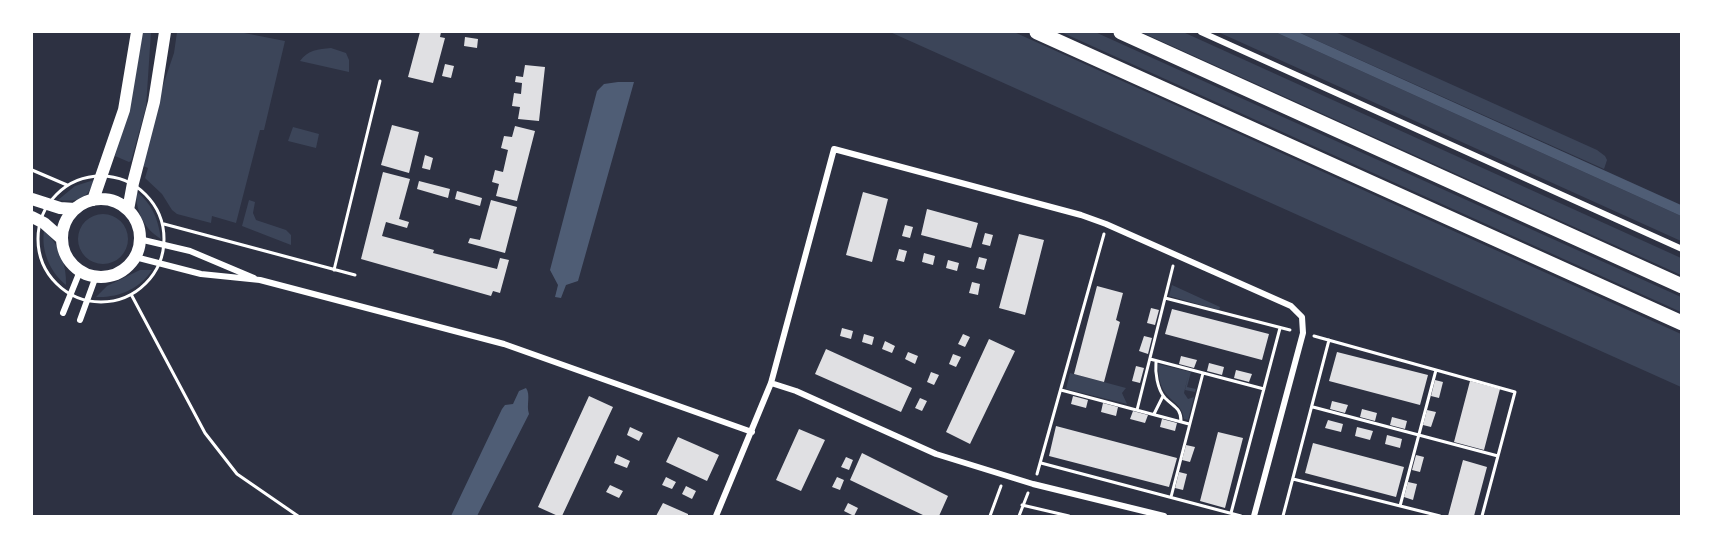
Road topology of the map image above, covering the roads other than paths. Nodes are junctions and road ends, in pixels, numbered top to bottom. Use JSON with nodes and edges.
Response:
{"nodes":[{"id":1,"x":137,"y":32,"type":"edge"},
{"id":2,"x":165,"y":32,"type":"edge"},
{"id":3,"x":1037,"y":32,"type":"edge"},
{"id":4,"x":1120,"y":32,"type":"edge"},
{"id":5,"x":1200,"y":32,"type":"edge"},
{"id":6,"x":32,"y":199,"type":"edge"},
{"id":7,"x":93,"y":200,"type":"junction"},
{"id":8,"x":75,"y":209,"type":"junction"},
{"id":9,"x":128,"y":210,"type":"junction"},
{"id":10,"x":36,"y":219,"type":"edge"},
{"id":11,"x":62,"y":239,"type":"junction"},
{"id":12,"x":139,"y":239,"type":"junction"},
{"id":13,"x":1682,"y":249,"type":"edge"},
{"id":14,"x":135,"y":257,"type":"junction"},
{"id":15,"x":80,"y":271,"type":"junction"},
{"id":16,"x":96,"y":276,"type":"junction"},
{"id":17,"x":260,"y":280,"type":"junction"},
{"id":18,"x":1682,"y":286,"type":"edge"},
{"id":19,"x":63,"y":313,"type":"dead end"},
{"id":20,"x":80,"y":320,"type":"dead end"},
{"id":21,"x":1682,"y":323,"type":"edge"},
{"id":22,"x":771,"y":383,"type":"junction"},
{"id":23,"x":752,"y":432,"type":"junction"},
{"id":24,"x":716,"y":516,"type":"edge"},
{"id":25,"x":1164,"y":516,"type":"edge"},
{"id":26,"x":1254,"y":516,"type":"edge"}],
"edges":[{"from":1,"to":7,"type":"main road"},
{"from":2,"to":9,"type":"main road"},
{"from":3,"to":21,"type":"main road"},
{"from":4,"to":18,"type":"main road"},
{"from":5,"to":13,"type":"street"},
{"from":6,"to":8,"type":"main road"},
{"from":7,"to":8,"type":"main road"},
{"from":7,"to":9,"type":"main road"},
{"from":8,"to":11,"type":"main road"},
{"from":9,"to":12,"type":"main road"},
{"from":10,"to":11,"type":"main road"},
{"from":11,"to":15,"type":"main road"},
{"from":12,"to":14,"type":"main road"},
{"from":12,"to":17,"type":"street"},
{"from":14,"to":16,"type":"main road"},
{"from":14,"to":17,"type":"street"},
{"from":15,"to":16,"type":"main road"},
{"from":15,"to":19,"type":"street"},
{"from":16,"to":20,"type":"street"},
{"from":17,"to":23,"type":"street"},
{"from":22,"to":23,"type":"street"},
{"from":22,"to":25,"type":"street"},
{"from":22,"to":26,"type":"street"},
{"from":23,"to":24,"type":"street"}]}
